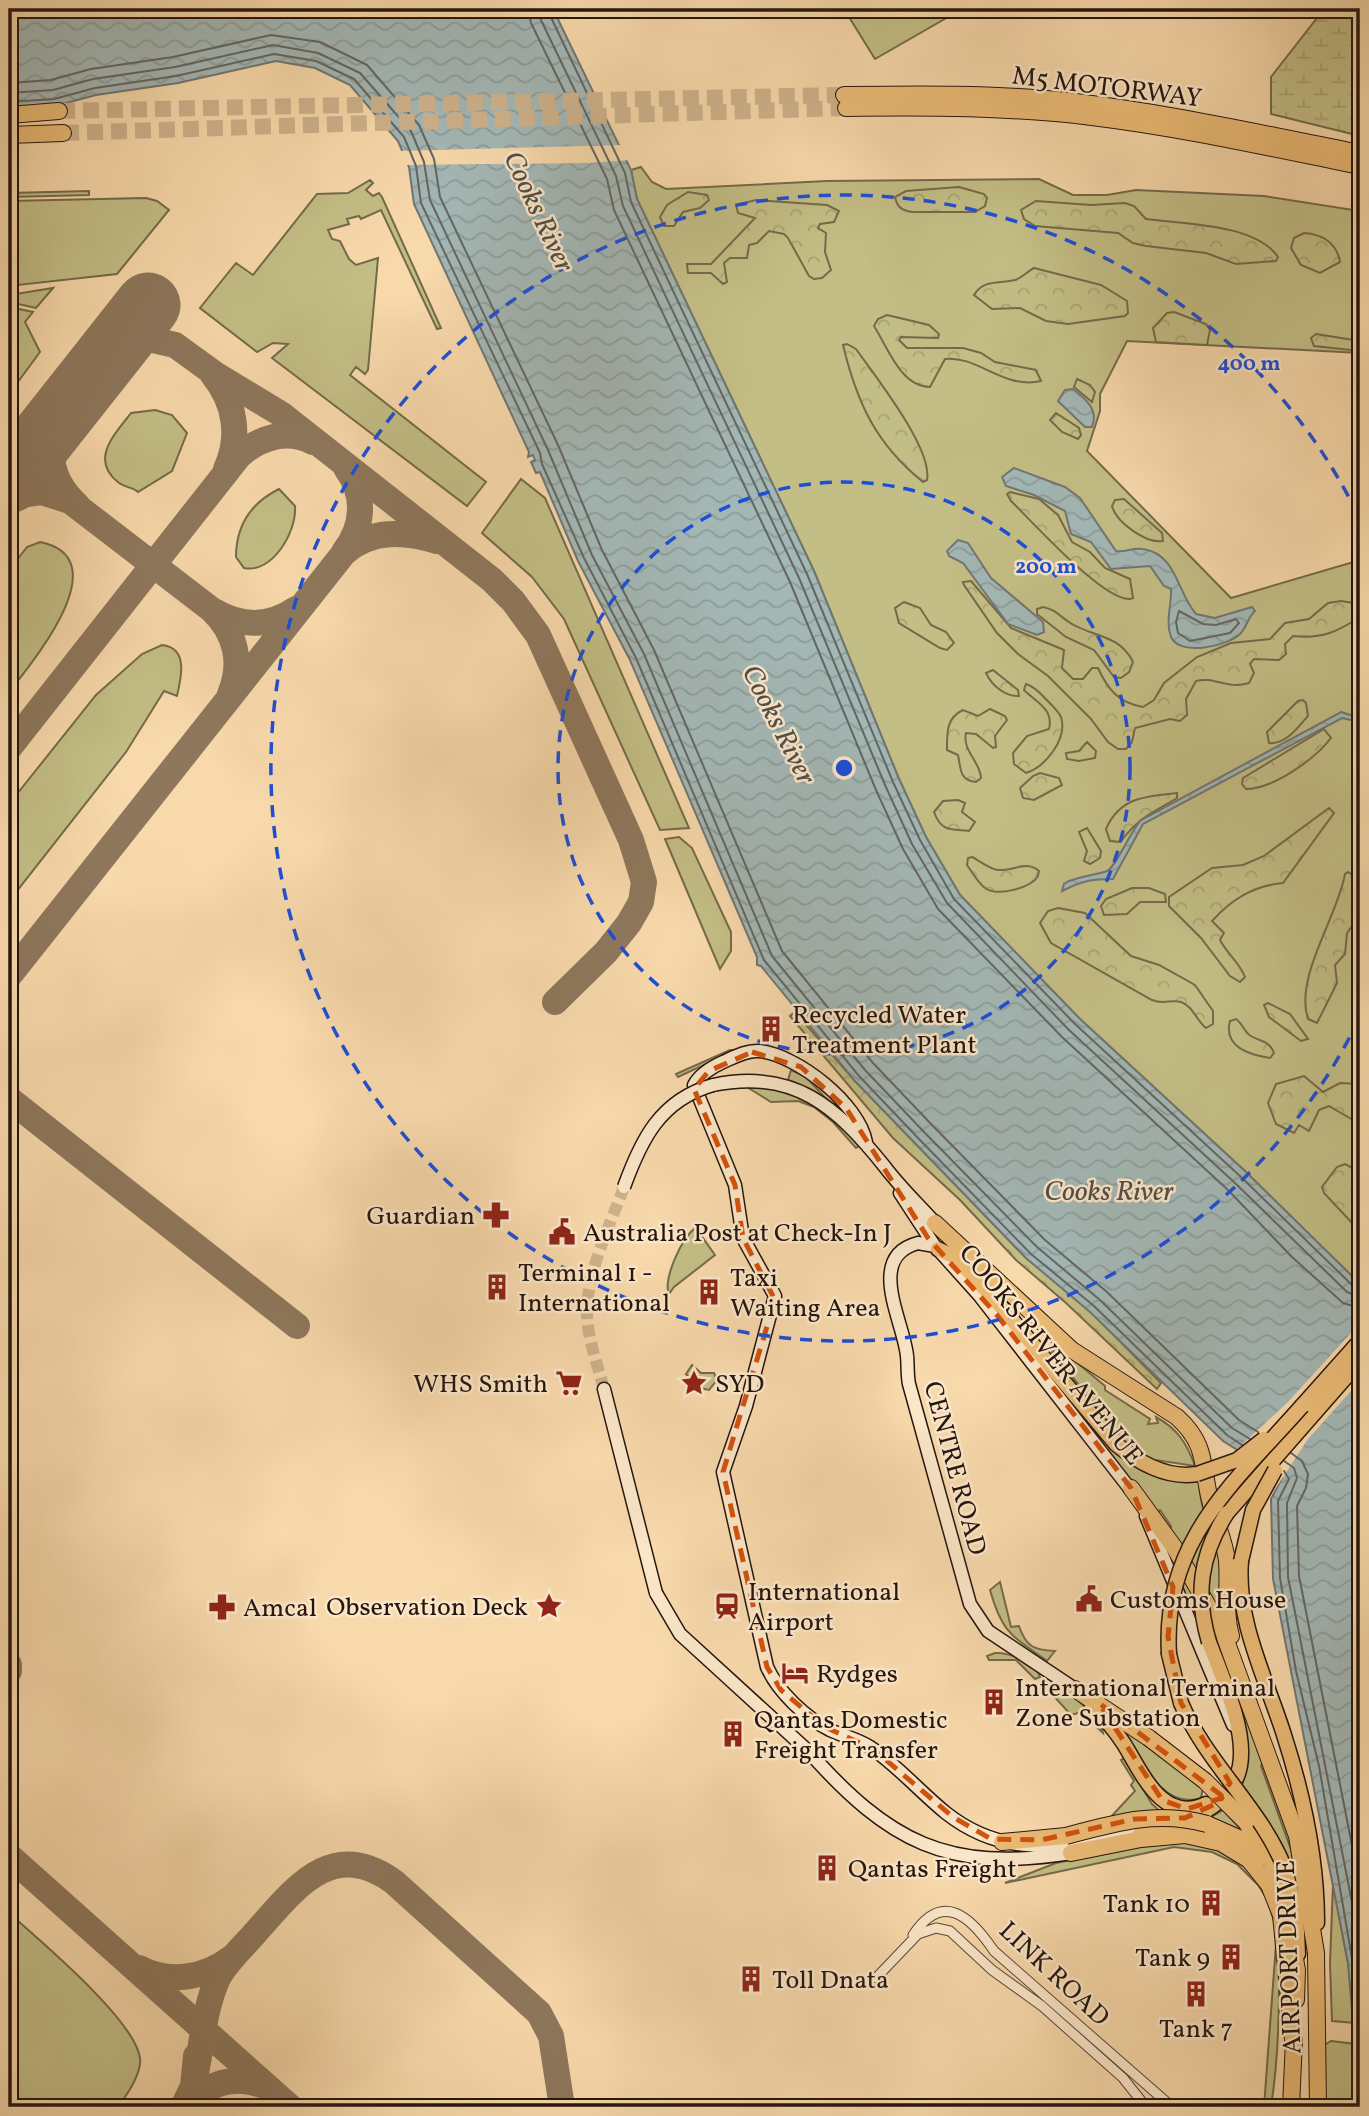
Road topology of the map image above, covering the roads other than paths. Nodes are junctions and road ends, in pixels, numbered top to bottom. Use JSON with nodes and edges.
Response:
{"nodes":[{"id":1,"x":845,"y":102,"type":"tunnel mouth"},
{"id":2,"x":59,"y":111,"type":"tunnel mouth"},
{"id":3,"x":9,"y":115,"type":"edge"},
{"id":4,"x":1183,"y":125,"type":"junction"},
{"id":5,"x":63,"y":133,"type":"tunnel mouth"},
{"id":6,"x":9,"y":135,"type":"edge"},
{"id":7,"x":1360,"y":153,"type":"edge"},
{"id":8,"x":1360,"y":166,"type":"edge"},
{"id":9,"x":866,"y":1142,"type":"junction"},
{"id":10,"x":886,"y":1169,"type":"junction"},
{"id":11,"x":624,"y":1187,"type":"tunnel mouth"},
{"id":12,"x":935,"y":1223,"type":"junction"},
{"id":13,"x":937,"y":1248,"type":"junction"},
{"id":14,"x":1360,"y":1341,"type":"edge"},
{"id":15,"x":1360,"y":1362,"type":"edge"},
{"id":16,"x":1068,"y":1387,"type":"junction"},
{"id":17,"x":604,"y":1389,"type":"tunnel mouth"},
{"id":18,"x":1308,"y":1410,"type":"junction"},
{"id":19,"x":1131,"y":1488,"type":"junction"},
{"id":20,"x":1076,"y":1689,"type":"junction"},
{"id":21,"x":1260,"y":1733,"type":"junction"},
{"id":22,"x":1237,"y":1774,"type":"junction"},
{"id":23,"x":1202,"y":1820,"type":"junction"},
{"id":24,"x":997,"y":1840,"type":"joint"},
{"id":25,"x":1065,"y":1845,"type":"junction"},
{"id":26,"x":1099,"y":1848,"type":"junction"},
{"id":27,"x":1280,"y":1868,"type":"junction"},
{"id":28,"x":1284,"y":1892,"type":"junction"},
{"id":29,"x":908,"y":1942,"type":"junction"},
{"id":30,"x":1316,"y":1953,"type":"junction"},
{"id":31,"x":1297,"y":1970,"type":"junction"},
{"id":32,"x":876,"y":1978,"type":"dead end"},
{"id":33,"x":1294,"y":2050,"type":"junction"},
{"id":34,"x":1146,"y":2107,"type":"edge"},
{"id":35,"x":1172,"y":2107,"type":"edge"},
{"id":36,"x":1291,"y":2107,"type":"edge"},
{"id":37,"x":1318,"y":2107,"type":"edge"}],
"edges":[{"from":1,"to":4,"type":"highway","name":"M5 MOTORWAY"},
{"from":2,"to":3,"type":"highway"},
{"from":4,"to":7,"type":"highway","name":"M5 MOTORWAY"},
{"from":4,"to":8,"type":"highway","name":"M5 MOTORWAY"},
{"from":5,"to":6,"type":"highway"},
{"from":9,"to":10,"type":"street","name":"COOKS RIVER AVENUE"},
{"from":9,"to":11,"type":"street","name":"COOKS RIVER AVENUE","bridge":true},
{"from":9,"to":24,"type":"street"},
{"from":10,"to":12,"type":"street","name":"COOKS RIVER AVENUE"},
{"from":10,"to":13,"type":"street","name":"COOKS RIVER AVENUE"},
{"from":12,"to":16,"type":"main road"},
{"from":12,"to":21,"type":"highway"},
{"from":13,"to":16,"type":"main road"},
{"from":13,"to":19,"type":"street","name":"COOKS RIVER AVENUE"},
{"from":13,"to":20,"type":"street","name":"CENTRE ROAD"},
{"from":14,"to":18,"type":"main road"},
{"from":15,"to":18,"type":"main road"},
{"from":16,"to":18,"type":"main road","bridge":true},
{"from":17,"to":25,"type":"street","bridge":true},
{"from":18,"to":22,"type":"main road","bridge":true},
{"from":18,"to":27,"type":"main road","name":"AIRPORT DRIVE","bridge":true},
{"from":18,"to":30,"type":"main road","name":"AIRPORT DRIVE","bridge":true},
{"from":19,"to":21,"type":"highway"},
{"from":19,"to":22,"type":"street","name":"COOKS RIVER AVENUE"},
{"from":20,"to":22,"type":"main road"},
{"from":20,"to":27,"type":"highway","bridge":true},
{"from":21,"to":30,"type":"highway"},
{"from":22,"to":23,"type":"main road"},
{"from":23,"to":25,"type":"highway","bridge":true},
{"from":23,"to":26,"type":"main road"},
{"from":23,"to":28,"type":"highway"},
{"from":24,"to":25,"type":"highway"},
{"from":25,"to":26,"type":"highway"},
{"from":26,"to":33,"type":"highway"},
{"from":27,"to":28,"type":"highway"},
{"from":27,"to":31,"type":"main road","name":"AIRPORT DRIVE"},
{"from":28,"to":31,"type":"highway"},
{"from":29,"to":32,"type":"street","name":"LINK ROAD"},
{"from":29,"to":34,"type":"street","name":"LINK ROAD"},
{"from":29,"to":35,"type":"street","name":"LINK ROAD"},
{"from":30,"to":37,"type":"highway","name":"AIRPORT DRIVE"},
{"from":31,"to":33,"type":"highway","name":"AIRPORT DRIVE"},
{"from":33,"to":36,"type":"highway","name":"AIRPORT DRIVE"}]}
